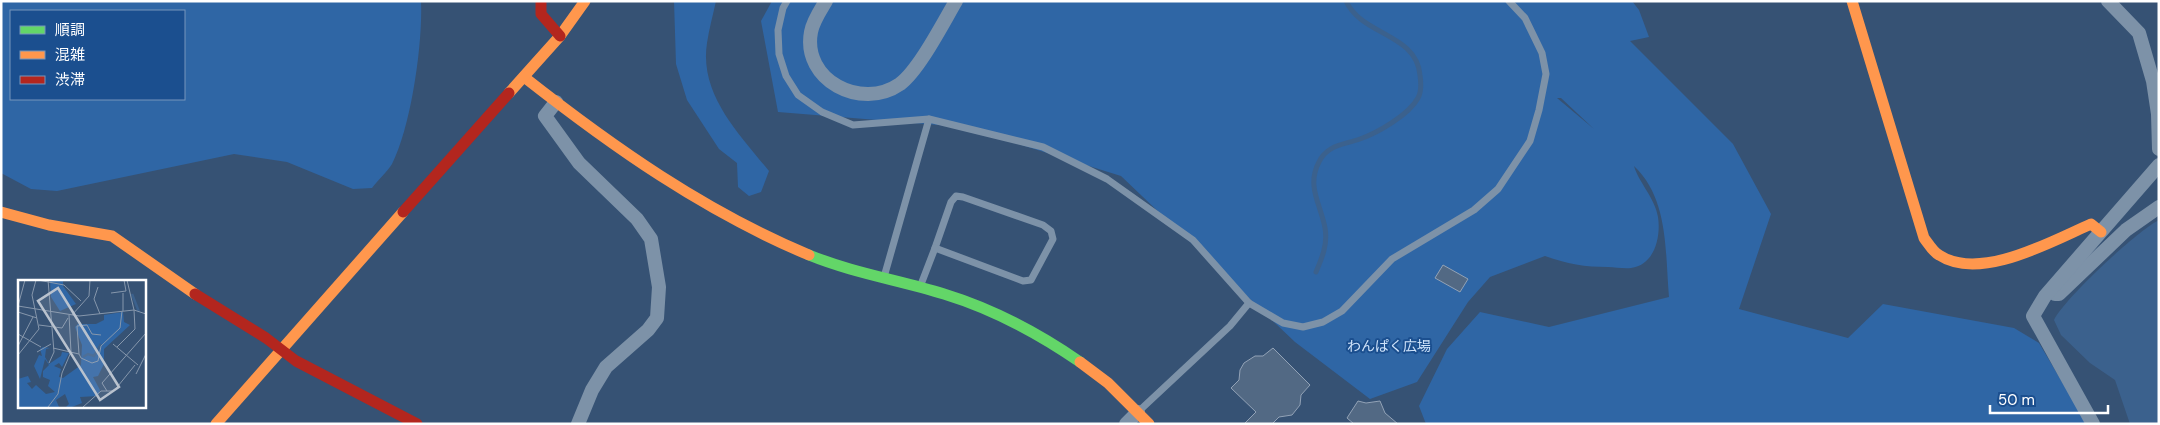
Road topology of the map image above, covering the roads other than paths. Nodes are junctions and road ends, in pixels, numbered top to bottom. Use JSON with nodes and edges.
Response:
{"nodes":[{"id":1,"x":541,"y":1,"type":"edge"},
{"id":2,"x":585,"y":1,"type":"edge"},
{"id":3,"x":787,"y":1,"type":"edge"},
{"id":4,"x":826,"y":1,"type":"edge"},
{"id":5,"x":956,"y":1,"type":"edge"},
{"id":6,"x":1508,"y":1,"type":"edge"},
{"id":7,"x":1852,"y":1,"type":"edge"},
{"id":8,"x":2108,"y":1,"type":"edge"},
{"id":9,"x":560,"y":36,"type":"junction"},
{"id":10,"x":524,"y":76,"type":"junction"},
{"id":11,"x":556,"y":102,"type":"junction"},
{"id":12,"x":929,"y":119,"type":"junction"},
{"id":13,"x":2159,"y":149,"type":"edge"},
{"id":14,"x":2159,"y":165,"type":"edge"},
{"id":15,"x":2159,"y":207,"type":"edge"},
{"id":16,"x":1,"y":212,"type":"edge"},
{"id":17,"x":2101,"y":232,"type":"junction"},
{"id":18,"x":935,"y":248,"type":"junction"},
{"id":19,"x":884,"y":277,"type":"junction"},
{"id":20,"x":920,"y":288,"type":"junction"},
{"id":21,"x":2045,"y":296,"type":"junction"},
{"id":22,"x":1249,"y":303,"type":"junction"},
{"id":23,"x":280,"y":348,"type":"junction"},
{"id":24,"x":1138,"y":412,"type":"junction"},
{"id":25,"x":216,"y":424,"type":"edge"},
{"id":26,"x":417,"y":424,"type":"edge"},
{"id":27,"x":578,"y":424,"type":"edge"},
{"id":28,"x":1126,"y":424,"type":"edge"},
{"id":29,"x":1149,"y":424,"type":"edge"},
{"id":30,"x":2093,"y":424,"type":"edge"}],
"edges":[{"from":1,"to":9,"type":"street"},
{"from":2,"to":9,"type":"street"},
{"from":3,"to":12,"type":"lane"},
{"from":4,"to":5,"type":"street"},
{"from":6,"to":22,"type":"lane"},
{"from":7,"to":17,"type":"street"},
{"from":8,"to":13,"type":"street"},
{"from":9,"to":10,"type":"street"},
{"from":10,"to":11,"type":"street"},
{"from":10,"to":23,"type":"street"},
{"from":11,"to":19,"type":"street"},
{"from":11,"to":27,"type":"street"},
{"from":12,"to":19,"type":"lane"},
{"from":12,"to":22,"type":"lane"},
{"from":14,"to":17,"type":"street"},
{"from":15,"to":21,"type":"street"},
{"from":16,"to":23,"type":"street"},
{"from":17,"to":21,"type":"street"},
{"from":18,"to":18,"type":"lane"},
{"from":18,"to":20,"type":"lane"},
{"from":19,"to":20,"type":"street"},
{"from":20,"to":24,"type":"street"},
{"from":21,"to":30,"type":"street"},
{"from":22,"to":24,"type":"lane"},
{"from":23,"to":25,"type":"street"},
{"from":23,"to":26,"type":"street"},
{"from":24,"to":28,"type":"street"},
{"from":24,"to":29,"type":"street"}]}
